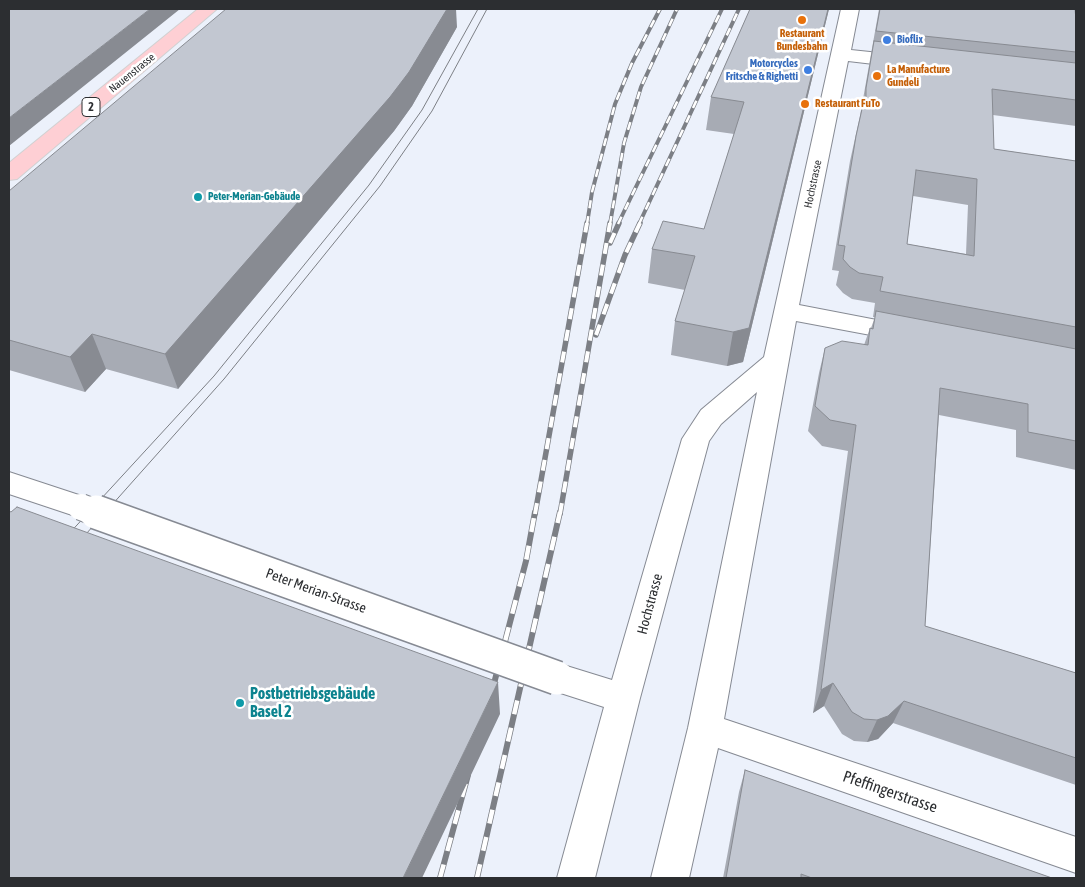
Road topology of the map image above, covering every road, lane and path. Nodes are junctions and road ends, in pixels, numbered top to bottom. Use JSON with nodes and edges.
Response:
{"nodes":[{"id":1,"x":208,"y":9,"type":"edge"},
{"id":2,"x":850,"y":9,"type":"edge"},
{"id":3,"x":840,"y":54,"type":"junction"},
{"id":4,"x":928,"y":64,"type":"edge"},
{"id":5,"x":9,"y":174,"type":"edge"},
{"id":6,"x":786,"y":311,"type":"junction"},
{"id":7,"x":930,"y":338,"type":"edge"},
{"id":8,"x":777,"y":360,"type":"junction"},
{"id":9,"x":9,"y":483,"type":"edge"},
{"id":10,"x":623,"y":698,"type":"junction"},
{"id":11,"x":705,"y":728,"type":"junction"},
{"id":12,"x":1076,"y":855,"type":"edge"},
{"id":13,"x":576,"y":878,"type":"edge"},
{"id":14,"x":670,"y":878,"type":"edge"}],
"edges":[{"from":1,"to":5,"type":"main road","name":"Nauenstrasse","number":"2"},
{"from":2,"to":3,"type":"street","name":"Hochstrasse"},
{"from":3,"to":4,"type":"street"},
{"from":3,"to":6,"type":"street","name":"Hochstrasse"},
{"from":6,"to":7,"type":"street"},
{"from":6,"to":8,"type":"street","name":"Hochstrasse"},
{"from":8,"to":10,"type":"street","name":"Hochstrasse"},
{"from":8,"to":11,"type":"street","name":"Hochstrasse"},
{"from":9,"to":10,"type":"street","name":"Peter Merian-Strasse","bridge":true},
{"from":10,"to":13,"type":"street","name":"Hochstrasse"},
{"from":11,"to":12,"type":"street","name":"Pfeffingerstrasse"},
{"from":11,"to":14,"type":"street","name":"Hochstrasse"}]}
